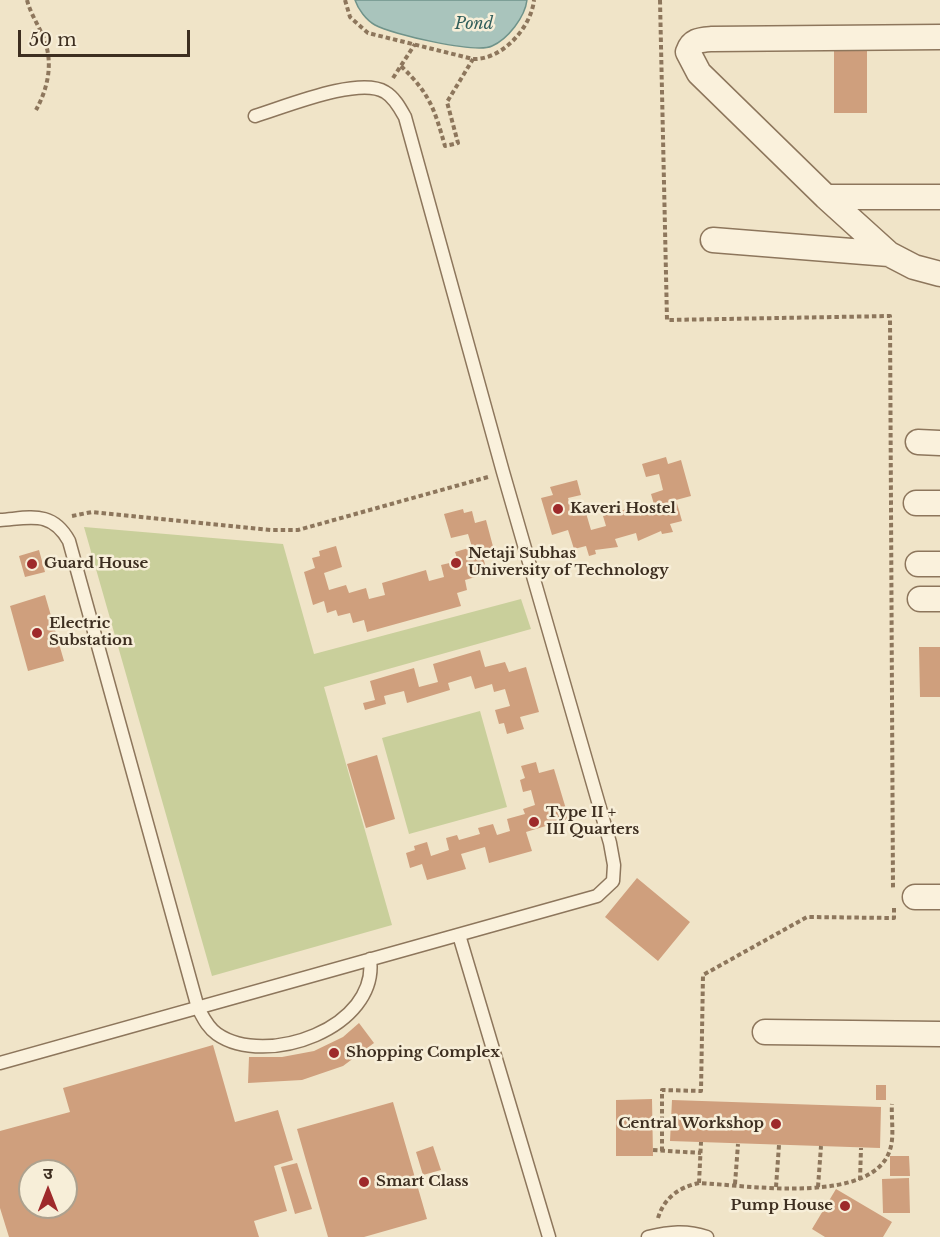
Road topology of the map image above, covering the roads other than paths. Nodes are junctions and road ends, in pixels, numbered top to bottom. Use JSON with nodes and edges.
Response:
{"nodes":[{"id":1,"x":940,"y":37,"type":"edge"},
{"id":2,"x":255,"y":116,"type":"dead end"},
{"id":3,"x":940,"y":196,"type":"edge"},
{"id":4,"x":826,"y":197,"type":"junction"},
{"id":5,"x":713,"y":240,"type":"dead end"},
{"id":6,"x":889,"y":254,"type":"junction"},
{"id":7,"x":940,"y":274,"type":"edge"},
{"id":8,"x":916,"y":503,"type":"dead end"},
{"id":9,"x":940,"y":503,"type":"edge"},
{"id":10,"x":0,"y":520,"type":"edge"},
{"id":11,"x":940,"y":897,"type":"edge"},
{"id":12,"x":900,"y":899,"type":"road end"},
{"id":13,"x":459,"y":935,"type":"junction"},
{"id":14,"x":370,"y":959,"type":"junction"},
{"id":15,"x":198,"y":1008,"type":"junction"},
{"id":16,"x":765,"y":1032,"type":"dead end"},
{"id":17,"x":940,"y":1034,"type":"edge"},
{"id":18,"x":0,"y":1063,"type":"edge"},
{"id":19,"x":650,"y":1236,"type":"edge"},
{"id":20,"x":549,"y":1237,"type":"edge"},
{"id":21,"x":707,"y":1237,"type":"edge"}],
"edges":[{"from":1,"to":4,"type":"street"},
{"from":2,"to":13,"type":"lane"},
{"from":3,"to":4,"type":"street"},
{"from":4,"to":6,"type":"street"},
{"from":5,"to":6,"type":"street"},
{"from":6,"to":7,"type":"street"},
{"from":8,"to":9,"type":"street"},
{"from":10,"to":15,"type":"lane"},
{"from":11,"to":12,"type":"street"},
{"from":13,"to":14,"type":"lane"},
{"from":13,"to":20,"type":"lane"},
{"from":14,"to":15,"type":"lane"},
{"from":14,"to":15,"type":"lane"},
{"from":15,"to":18,"type":"lane"},
{"from":16,"to":17,"type":"street"},
{"from":19,"to":21,"type":"lane"}]}
